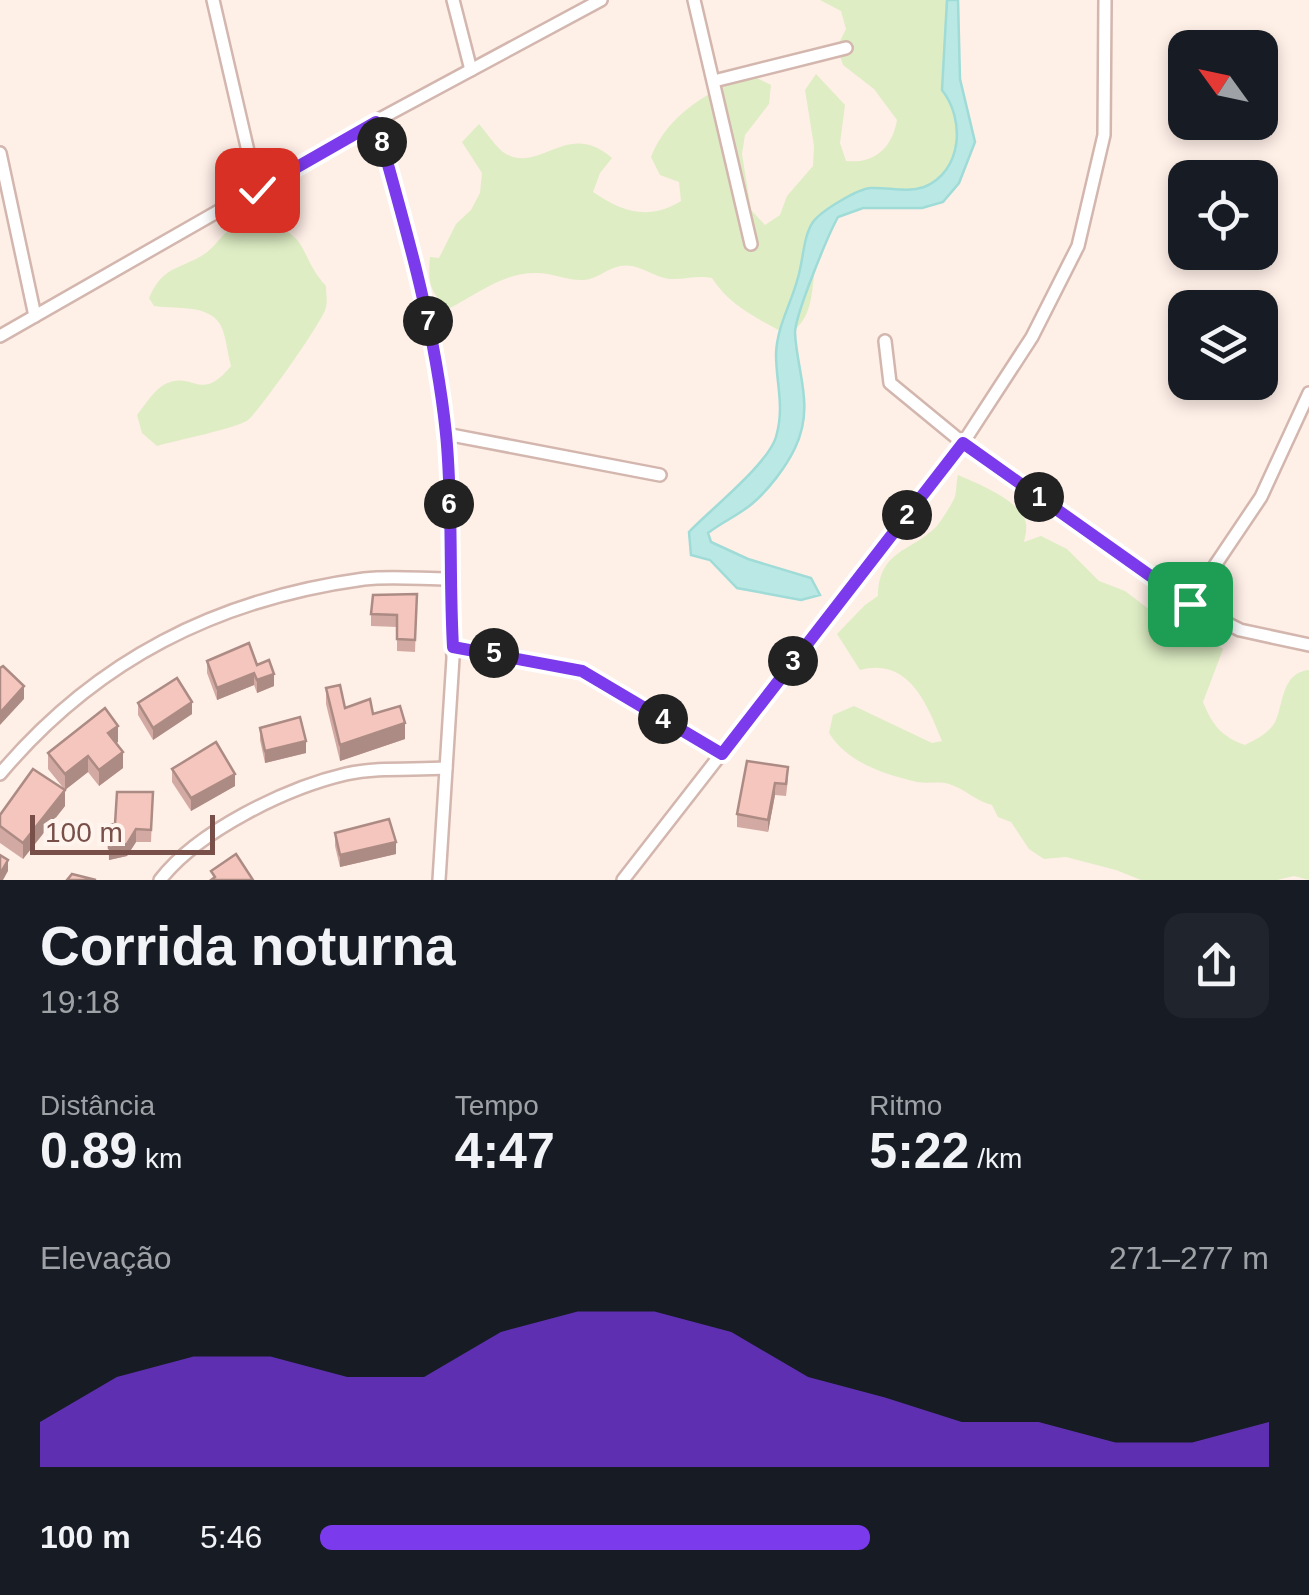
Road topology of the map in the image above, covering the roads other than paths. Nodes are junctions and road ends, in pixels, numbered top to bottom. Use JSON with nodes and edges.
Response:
{"nodes":[{"id":1,"x":212,"y":0,"type":"edge"},
{"id":2,"x":453,"y":0,"type":"edge"},
{"id":3,"x":601,"y":0,"type":"edge"},
{"id":4,"x":694,"y":0,"type":"edge"},
{"id":5,"x":1105,"y":0,"type":"edge"},
{"id":6,"x":846,"y":48,"type":"dead end"},
{"id":7,"x":471,"y":70,"type":"junction"},
{"id":8,"x":714,"y":82,"type":"junction"},
{"id":9,"x":376,"y":122,"type":"junction"},
{"id":10,"x":0,"y":153,"type":"edge"},
{"id":11,"x":257,"y":190,"type":"junction"},
{"id":12,"x":752,"y":244,"type":"dead end"},
{"id":13,"x":35,"y":316,"type":"junction"},
{"id":14,"x":0,"y":336,"type":"edge"},
{"id":15,"x":886,"y":342,"type":"dead end"},
{"id":16,"x":1309,"y":393,"type":"edge"},
{"id":17,"x":446,"y":434,"type":"junction"},
{"id":18,"x":963,"y":443,"type":"junction"},
{"id":19,"x":660,"y":475,"type":"dead end"},
{"id":20,"x":449,"y":579,"type":"junction"},
{"id":21,"x":1190,"y":604,"type":"junction"},
{"id":22,"x":1309,"y":645,"type":"edge"},
{"id":23,"x":453,"y":647,"type":"junction"},
{"id":24,"x":722,"y":754,"type":"junction"},
{"id":25,"x":446,"y":768,"type":"junction"},
{"id":26,"x":0,"y":774,"type":"edge"},
{"id":27,"x":160,"y":880,"type":"edge"},
{"id":28,"x":439,"y":880,"type":"edge"},
{"id":29,"x":623,"y":880,"type":"edge"}],
"edges":[{"from":1,"to":11,"type":"street"},
{"from":2,"to":7,"type":"street"},
{"from":3,"to":7,"type":"street"},
{"from":4,"to":8,"type":"street"},
{"from":5,"to":18,"type":"street"},
{"from":6,"to":8,"type":"street"},
{"from":7,"to":9,"type":"street"},
{"from":8,"to":12,"type":"street"},
{"from":9,"to":11,"type":"street"},
{"from":9,"to":17,"type":"street"},
{"from":10,"to":13,"type":"street"},
{"from":11,"to":13,"type":"street"},
{"from":13,"to":14,"type":"street"},
{"from":15,"to":18,"type":"street"},
{"from":16,"to":21,"type":"street"},
{"from":17,"to":19,"type":"street"},
{"from":17,"to":20,"type":"street"},
{"from":18,"to":21,"type":"street"},
{"from":18,"to":24,"type":"street"},
{"from":20,"to":23,"type":"street"},
{"from":20,"to":26,"type":"street"},
{"from":21,"to":22,"type":"street"},
{"from":23,"to":24,"type":"street"},
{"from":23,"to":25,"type":"street"},
{"from":24,"to":29,"type":"street"},
{"from":25,"to":27,"type":"street"},
{"from":25,"to":28,"type":"street"}]}
